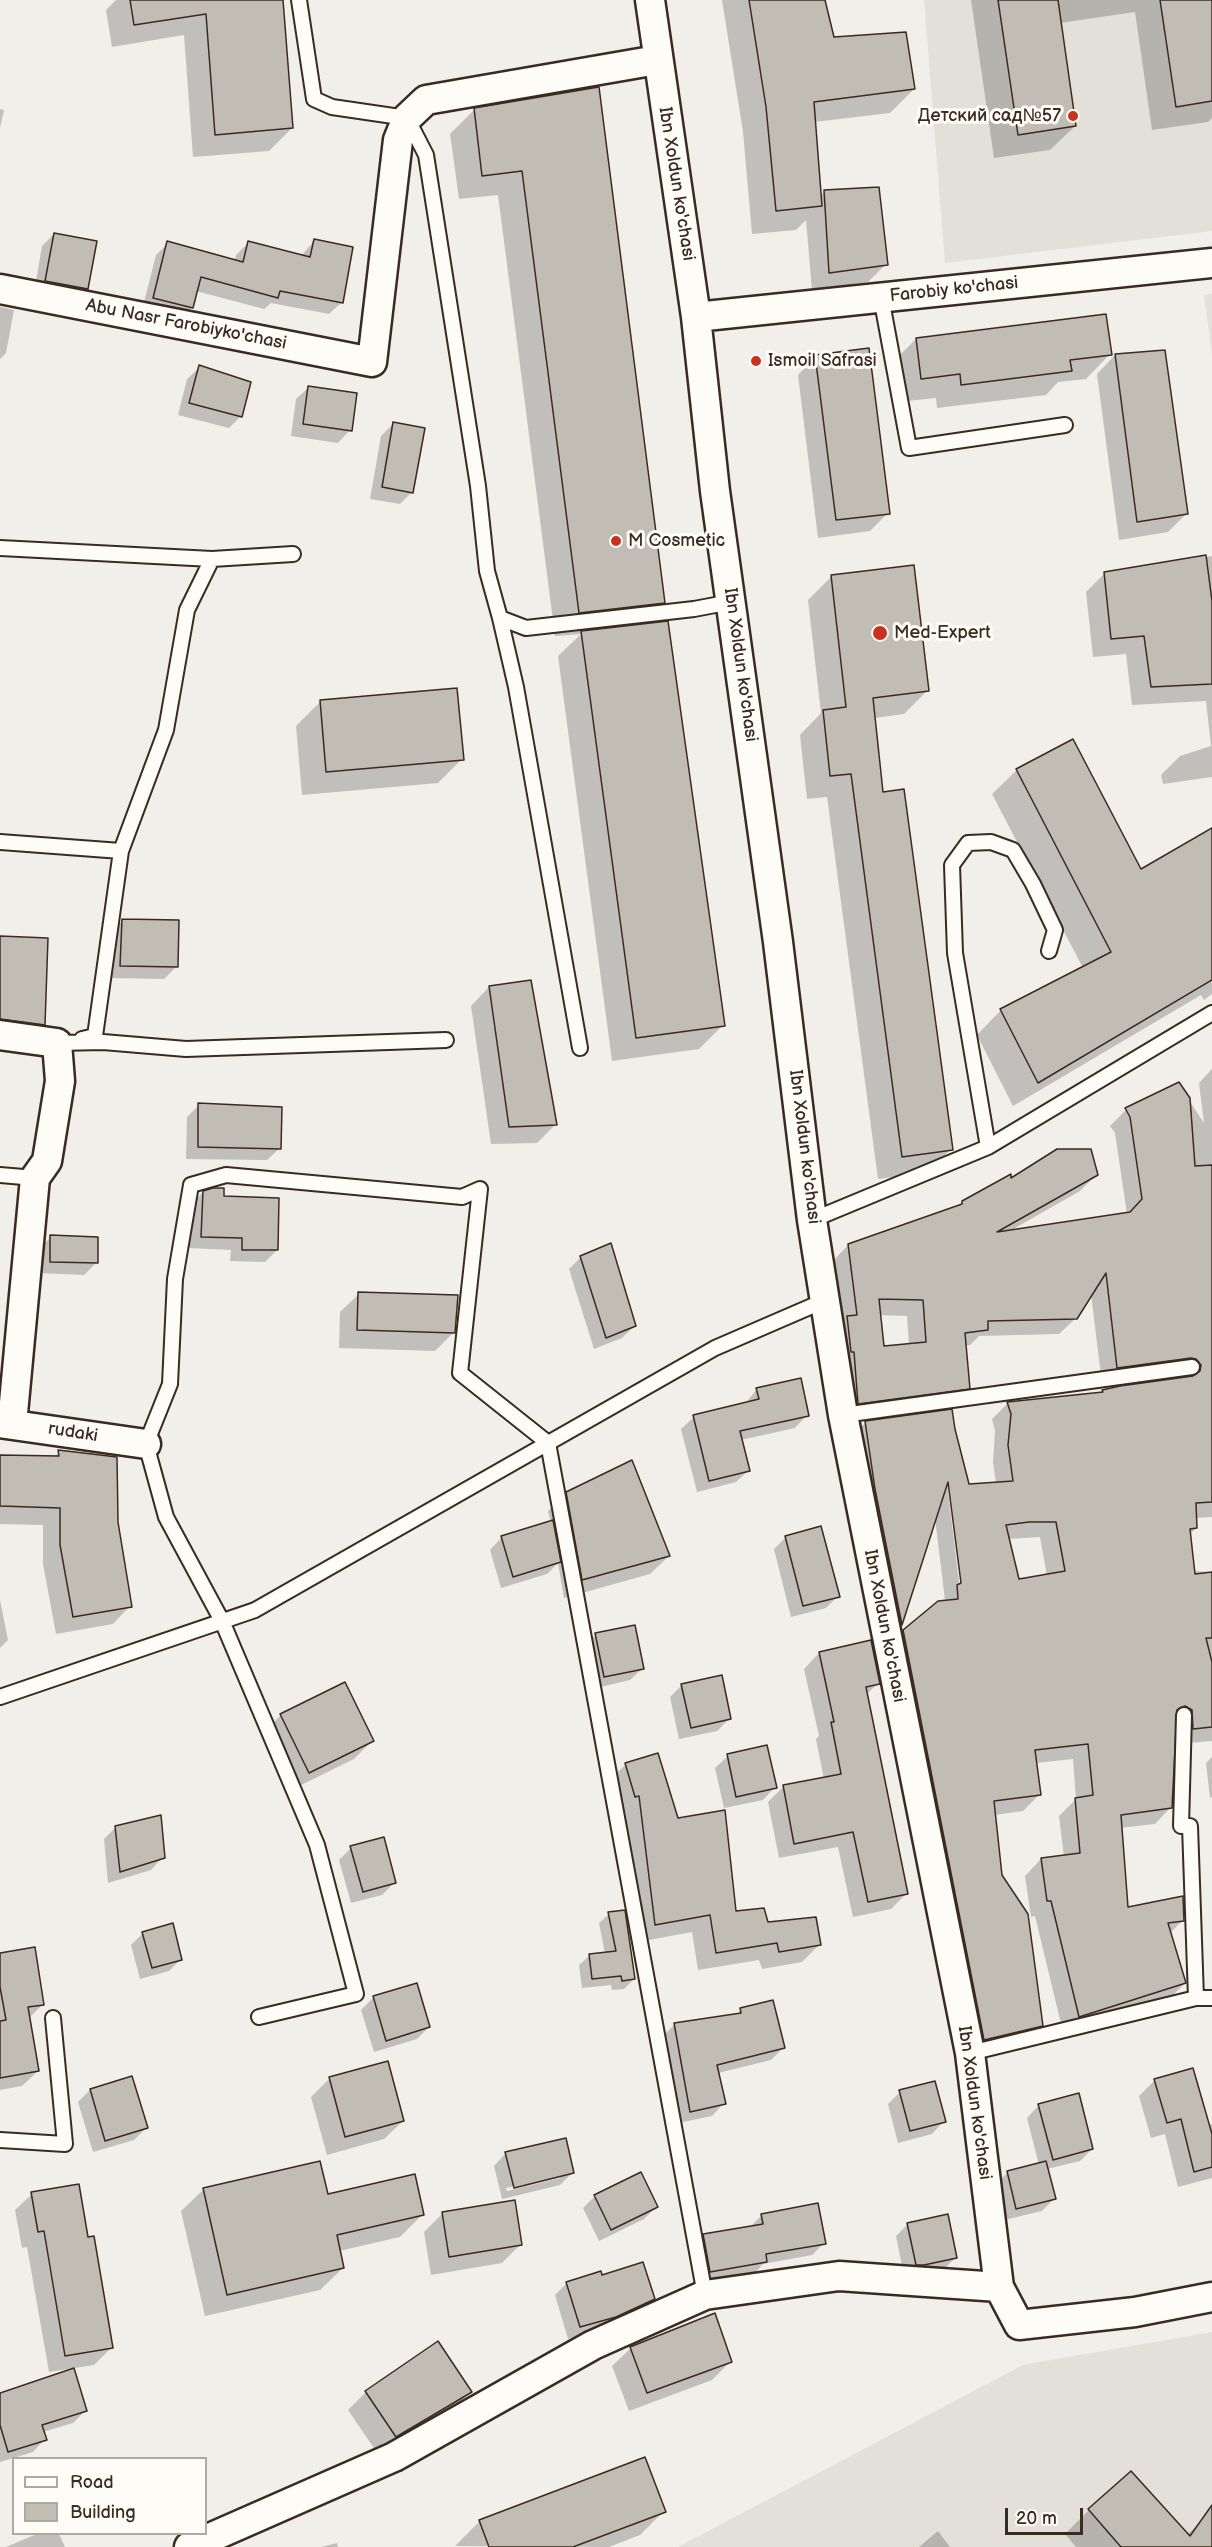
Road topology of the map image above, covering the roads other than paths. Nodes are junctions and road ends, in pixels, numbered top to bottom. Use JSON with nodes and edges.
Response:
{"nodes":[{"id":1,"x":299,"y":0,"type":"edge"},
{"id":2,"x":650,"y":0,"type":"edge"},
{"id":3,"x":657,"y":60,"type":"junction"},
{"id":4,"x":407,"y":117,"type":"junction"},
{"id":5,"x":1212,"y":263,"type":"edge"},
{"id":6,"x":0,"y":289,"type":"edge"},
{"id":7,"x":881,"y":297,"type":"junction"},
{"id":8,"x":696,"y":317,"type":"junction"},
{"id":9,"x":1065,"y":425,"type":"dead end"},
{"id":10,"x":0,"y":548,"type":"edge"},
{"id":11,"x":293,"y":554,"type":"dead end"},
{"id":12,"x":212,"y":559,"type":"junction"},
{"id":13,"x":731,"y":602,"type":"junction"},
{"id":14,"x":500,"y":618,"type":"junction"},
{"id":15,"x":0,"y":842,"type":"edge"},
{"id":16,"x":121,"y":851,"type":"junction"},
{"id":17,"x":1049,"y":951,"type":"dead end"},
{"id":18,"x":1212,"y":1013,"type":"edge"},
{"id":19,"x":0,"y":1035,"type":"edge"},
{"id":20,"x":446,"y":1040,"type":"dead end"},
{"id":21,"x":57,"y":1043,"type":"junction"},
{"id":22,"x":580,"y":1048,"type":"dead end"},
{"id":23,"x":988,"y":1147,"type":"junction"},
{"id":24,"x":0,"y":1175,"type":"edge"},
{"id":25,"x":35,"y":1178,"type":"junction"},
{"id":26,"x":812,"y":1220,"type":"junction"},
{"id":27,"x":826,"y":1300,"type":"junction"},
{"id":28,"x":1192,"y":1367,"type":"dead end"},
{"id":29,"x":843,"y":1415,"type":"junction"},
{"id":30,"x":6,"y":1423,"type":"edge"},
{"id":31,"x":548,"y":1443,"type":"junction"},
{"id":32,"x":146,"y":1444,"type":"junction"},
{"id":33,"x":222,"y":1621,"type":"junction"},
{"id":34,"x":0,"y":1697,"type":"edge"},
{"id":35,"x":1184,"y":1715,"type":"dead end"},
{"id":36,"x":1196,"y":1998,"type":"junction"},
{"id":37,"x":1212,"y":1998,"type":"edge"},
{"id":38,"x":260,"y":2017,"type":"dead end"},
{"id":39,"x":52,"y":2018,"type":"dead end"},
{"id":40,"x":969,"y":2053,"type":"junction"},
{"id":41,"x":0,"y":2140,"type":"edge"},
{"id":42,"x":999,"y":2287,"type":"junction"},
{"id":43,"x":705,"y":2295,"type":"junction"},
{"id":44,"x":1212,"y":2297,"type":"edge"},
{"id":45,"x":189,"y":2547,"type":"edge"}],
"edges":[{"from":1,"to":4,"type":"lane"},
{"from":2,"to":3,"type":"street","name":"Ibn Xoldun ko'chasi"},
{"from":3,"to":4,"type":"street"},
{"from":3,"to":8,"type":"street","name":"Ibn Xoldun ko'chasi"},
{"from":4,"to":6,"type":"street","name":"Abu Nasr Farobiyko'chasi"},
{"from":4,"to":14,"type":"lane"},
{"from":5,"to":7,"type":"street","name":"Farobiy ko'chasi"},
{"from":7,"to":8,"type":"street","name":"Farobiy ko'chasi"},
{"from":7,"to":9,"type":"lane"},
{"from":8,"to":13,"type":"street","name":"Ibn Xoldun ko'chasi"},
{"from":10,"to":12,"type":"lane"},
{"from":11,"to":12,"type":"lane"},
{"from":12,"to":16,"type":"lane"},
{"from":13,"to":14,"type":"lane"},
{"from":13,"to":26,"type":"street","name":"Ibn Xoldun ko'chasi"},
{"from":14,"to":22,"type":"lane"},
{"from":15,"to":16,"type":"lane"},
{"from":16,"to":21,"type":"lane"},
{"from":17,"to":23,"type":"lane"},
{"from":18,"to":23,"type":"lane"},
{"from":19,"to":21,"type":"street"},
{"from":20,"to":21,"type":"lane"},
{"from":21,"to":25,"type":"street"},
{"from":23,"to":26,"type":"lane"},
{"from":24,"to":25,"type":"lane"},
{"from":25,"to":30,"type":"street"},
{"from":26,"to":27,"type":"street","name":"Ibn Xoldun ko'chasi"},
{"from":27,"to":29,"type":"street","name":"Ibn Xoldun ko'chasi"},
{"from":27,"to":31,"type":"lane"},
{"from":28,"to":29,"type":"lane"},
{"from":29,"to":40,"type":"street","name":"Ibn Xoldun ko'chasi"},
{"from":30,"to":32,"type":"street","name":"rudaki"},
{"from":31,"to":32,"type":"lane"},
{"from":31,"to":33,"type":"lane"},
{"from":31,"to":43,"type":"lane"},
{"from":32,"to":33,"type":"lane"},
{"from":33,"to":34,"type":"lane"},
{"from":33,"to":38,"type":"lane"},
{"from":35,"to":36,"type":"lane"},
{"from":36,"to":37,"type":"lane"},
{"from":36,"to":40,"type":"lane"},
{"from":39,"to":41,"type":"lane"},
{"from":40,"to":42,"type":"street","name":"Ibn Xoldun ko'chasi"},
{"from":42,"to":43,"type":"street"},
{"from":42,"to":44,"type":"street","name":"Ibn Xoldun ko'chasi"},
{"from":43,"to":45,"type":"street"}]}
